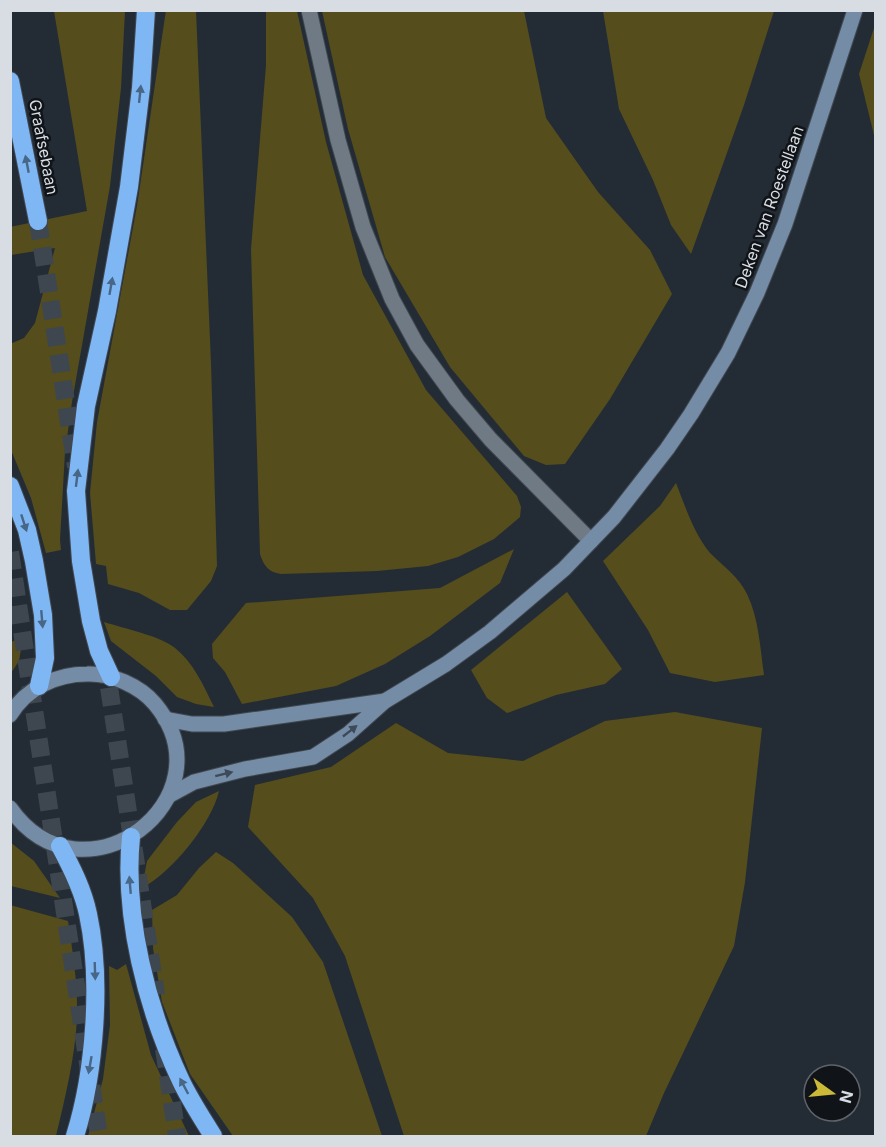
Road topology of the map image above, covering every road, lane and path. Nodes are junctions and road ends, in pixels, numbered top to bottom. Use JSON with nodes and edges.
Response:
{"nodes":[{"id":1,"x":146,"y":10,"type":"edge"},
{"id":2,"x":309,"y":10,"type":"edge"},
{"id":3,"x":855,"y":10,"type":"edge"},
{"id":4,"x":10,"y":81,"type":"edge"},
{"id":5,"x":38,"y":221,"type":"tunnel mouth"},
{"id":6,"x":10,"y":486,"type":"edge"},
{"id":7,"x":591,"y":542,"type":"junction"},
{"id":8,"x":111,"y":677,"type":"junction"},
{"id":9,"x":39,"y":686,"type":"junction"},
{"id":10,"x":385,"y":701,"type":"junction"},
{"id":11,"x":10,"y":715,"type":"edge"},
{"id":12,"x":165,"y":719,"type":"junction"},
{"id":13,"x":170,"y":795,"type":"junction"},
{"id":14,"x":10,"y":808,"type":"edge"},
{"id":15,"x":131,"y":837,"type":"junction"},
{"id":16,"x":60,"y":846,"type":"junction"},
{"id":17,"x":75,"y":1137,"type":"edge"},
{"id":18,"x":213,"y":1137,"type":"edge"}],
"edges":[{"from":8,"to":1,"type":"highway","one_way":true},
{"from":2,"to":7,"type":"lane"},
{"from":3,"to":7,"type":"main road","name":"Deken van Roestellaan"},
{"from":5,"to":4,"type":"highway","name":"Graafsebaan","one_way":true},
{"from":6,"to":9,"type":"highway","one_way":true},
{"from":7,"to":10,"type":"main road","name":"Deken van Roestellaan"},
{"from":8,"to":9,"type":"main road"},
{"from":8,"to":12,"type":"main road"},
{"from":9,"to":11,"type":"main road"},
{"from":10,"to":12,"type":"main road","name":"Deken van Roestellaan"},
{"from":13,"to":10,"type":"main road","name":"Deken van Roestellaan","one_way":true},
{"from":12,"to":13,"type":"main road"},
{"from":13,"to":15,"type":"main road"},
{"from":14,"to":16,"type":"main road"},
{"from":15,"to":16,"type":"main road"},
{"from":18,"to":15,"type":"highway","one_way":true},
{"from":16,"to":17,"type":"highway","one_way":true}]}
